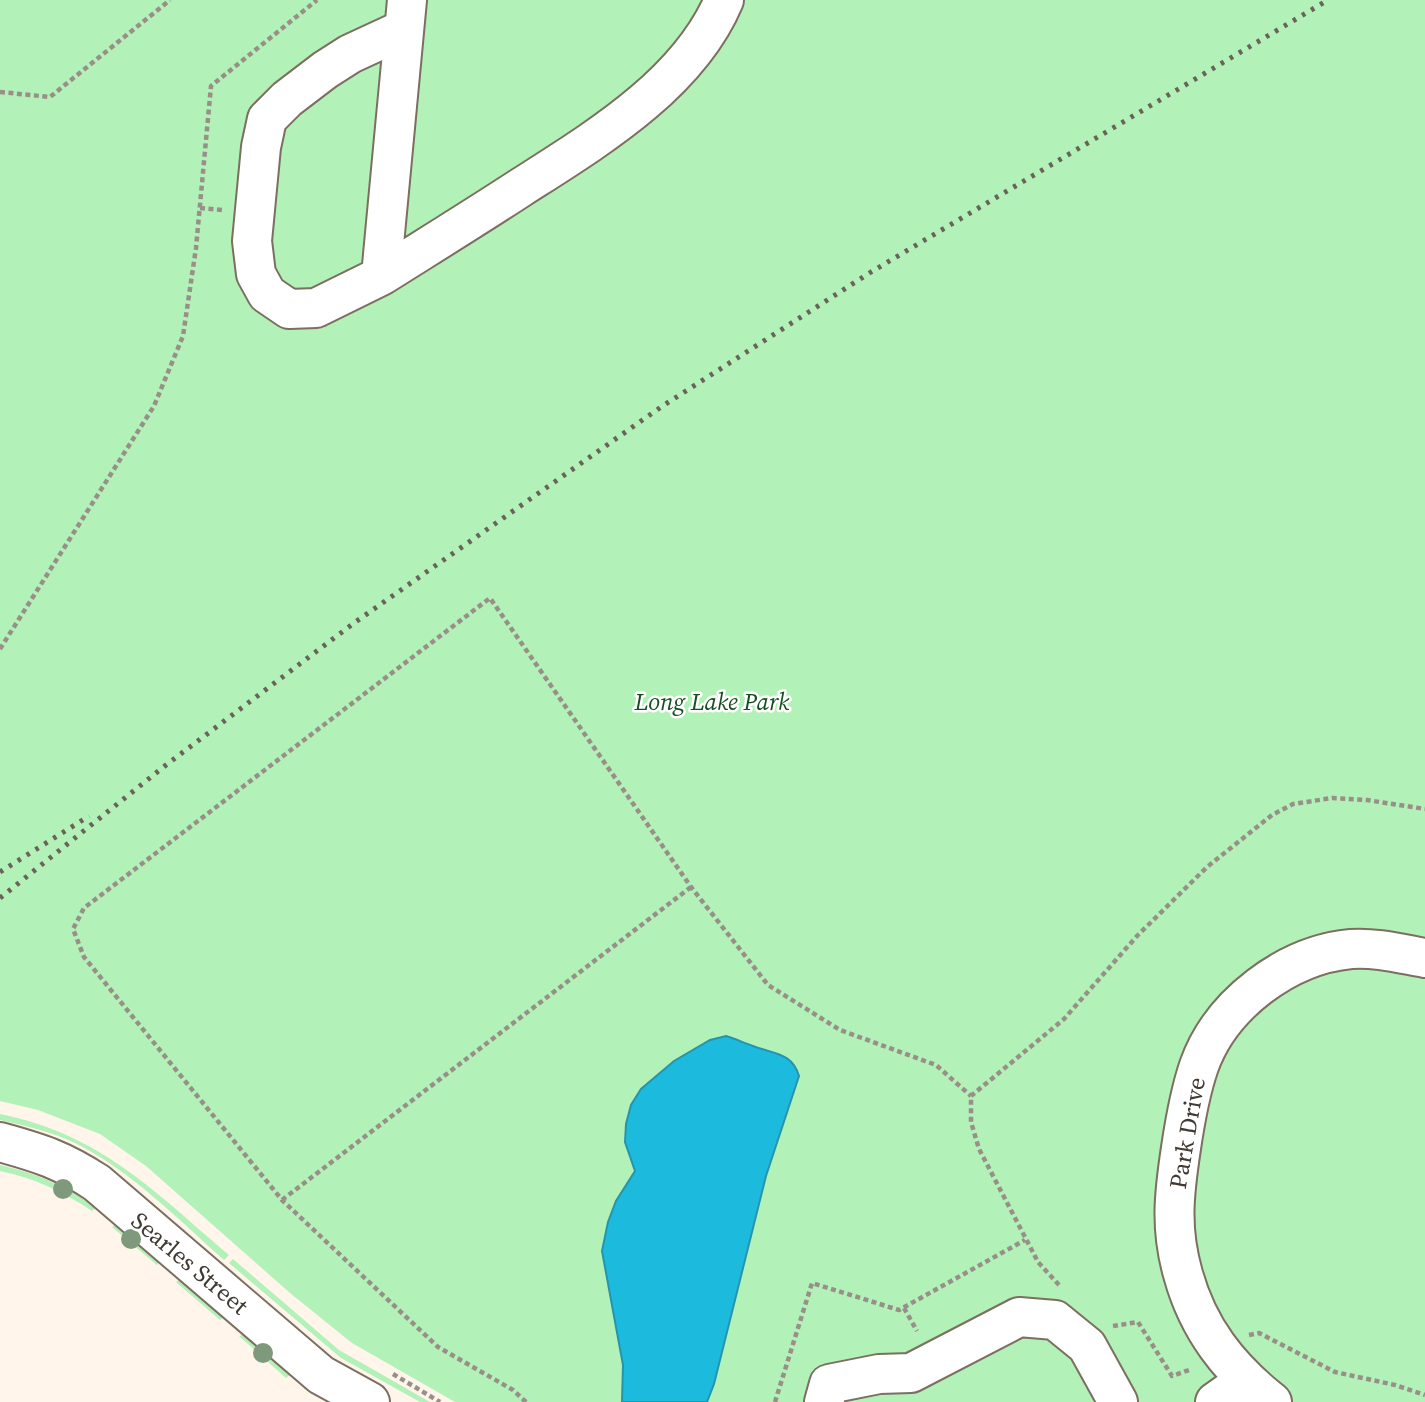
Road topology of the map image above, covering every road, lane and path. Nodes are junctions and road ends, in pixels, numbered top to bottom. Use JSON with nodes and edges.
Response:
{"nodes":[{"id":1,"x":170,"y":0,"type":"edge"},
{"id":2,"x":724,"y":0,"type":"edge"},
{"id":3,"x":406,"y":15,"type":"edge"},
{"id":4,"x":0,"y":92,"type":"edge"},
{"id":5,"x":196,"y":248,"type":"dead end"},
{"id":6,"x":381,"y":276,"type":"junction"},
{"id":7,"x":0,"y":649,"type":"edge"},
{"id":8,"x":1425,"y":809,"type":"edge"},
{"id":9,"x":691,"y":887,"type":"junction"},
{"id":10,"x":1425,"y":958,"type":"edge"},
{"id":11,"x":971,"y":1096,"type":"junction"},
{"id":12,"x":0,"y":1142,"type":"edge"},
{"id":13,"x":282,"y":1200,"type":"junction"},
{"id":14,"x":1025,"y":1240,"type":"junction"},
{"id":15,"x":1067,"y":1294,"type":"dead end"},
{"id":16,"x":1111,"y":1326,"type":"dead end"},
{"id":17,"x":1247,"y":1335,"type":"dead end"},
{"id":18,"x":1203,"y":1365,"type":"dead end"},
{"id":19,"x":1259,"y":1391,"type":"edge"},
{"id":20,"x":1425,"y":1395,"type":"edge"},
{"id":21,"x":370,"y":1402,"type":"edge"},
{"id":22,"x":526,"y":1402,"type":"edge"},
{"id":23,"x":775,"y":1402,"type":"edge"},
{"id":24,"x":824,"y":1402,"type":"edge"},
{"id":25,"x":1118,"y":1402,"type":"edge"},
{"id":26,"x":1215,"y":1402,"type":"edge"}],
"edges":[{"from":1,"to":4,"type":"path"},
{"from":2,"to":6,"type":"street"},
{"from":3,"to":6,"type":"street"},
{"from":3,"to":6,"type":"street"},
{"from":5,"to":7,"type":"path"},
{"from":8,"to":11,"type":"path"},
{"from":9,"to":11,"type":"path"},
{"from":9,"to":13,"type":"path"},
{"from":9,"to":13,"type":"path"},
{"from":10,"to":19,"type":"street","name":"Park Drive"},
{"from":11,"to":14,"type":"path"},
{"from":12,"to":21,"type":"street","name":"Searles Street"},
{"from":13,"to":22,"type":"path"},
{"from":14,"to":15,"type":"path"},
{"from":14,"to":23,"type":"path"},
{"from":16,"to":18,"type":"path"},
{"from":17,"to":20,"type":"path"},
{"from":19,"to":26,"type":"street"},
{"from":24,"to":25,"type":"street"}]}
